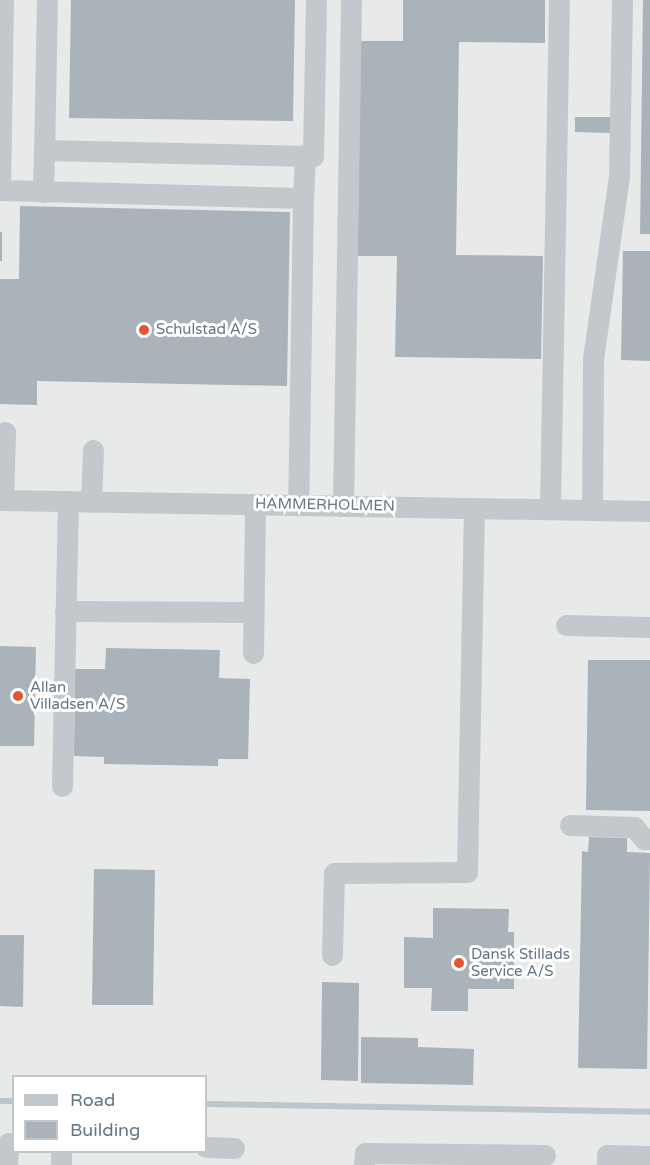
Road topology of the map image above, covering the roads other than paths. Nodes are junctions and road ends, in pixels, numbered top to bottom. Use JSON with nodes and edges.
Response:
{"nodes":[{"id":1,"x":3,"y":0,"type":"edge"},
{"id":2,"x":47,"y":0,"type":"edge"},
{"id":3,"x":316,"y":0,"type":"edge"},
{"id":4,"x":351,"y":0,"type":"edge"},
{"id":5,"x":559,"y":0,"type":"edge"},
{"id":6,"x":622,"y":0,"type":"edge"},
{"id":7,"x":44,"y":150,"type":"junction"},
{"id":8,"x":305,"y":156,"type":"junction"},
{"id":9,"x":0,"y":190,"type":"edge"},
{"id":10,"x":43,"y":192,"type":"junction"},
{"id":11,"x":303,"y":198,"type":"junction"},
{"id":12,"x":5,"y":432,"type":"dead end"},
{"id":13,"x":93,"y":450,"type":"dead end"},
{"id":14,"x":2,"y":500,"type":"edge"},
{"id":15,"x":68,"y":501,"type":"junction"},
{"id":16,"x":91,"y":502,"type":"junction"},
{"id":17,"x":255,"y":504,"type":"junction"},
{"id":18,"x":298,"y":505,"type":"junction"},
{"id":19,"x":343,"y":506,"type":"junction"},
{"id":20,"x":474,"y":508,"type":"junction"},
{"id":21,"x":550,"y":509,"type":"junction"},
{"id":22,"x":592,"y":510,"type":"junction"},
{"id":23,"x":650,"y":511,"type":"edge"},
{"id":24,"x":65,"y":611,"type":"junction"},
{"id":25,"x":253,"y":612,"type":"junction"},
{"id":26,"x":566,"y":625,"type":"dead end"},
{"id":27,"x":650,"y":627,"type":"edge"},
{"id":28,"x":253,"y":653,"type":"dead end"},
{"id":29,"x":62,"y":786,"type":"dead end"},
{"id":30,"x":570,"y":825,"type":"dead end"},
{"id":31,"x":650,"y":839,"type":"edge"},
{"id":32,"x":332,"y":955,"type":"dead end"},
{"id":33,"x":7,"y":1143,"type":"edge"},
{"id":34,"x":207,"y":1147,"type":"edge"},
{"id":35,"x":234,"y":1148,"type":"dead end"},
{"id":36,"x":545,"y":1155,"type":"dead end"},
{"id":37,"x":650,"y":1156,"type":"edge"},
{"id":38,"x":607,"y":1160,"type":"edge"},
{"id":39,"x":7,"y":1165,"type":"edge"},
{"id":40,"x":364,"y":1165,"type":"edge"}],
"edges":[{"from":1,"to":9,"type":"street"},
{"from":2,"to":7,"type":"street"},
{"from":3,"to":8,"type":"street"},
{"from":4,"to":19,"type":"street"},
{"from":5,"to":21,"type":"street"},
{"from":6,"to":22,"type":"street"},
{"from":7,"to":8,"type":"street"},
{"from":7,"to":10,"type":"street"},
{"from":8,"to":11,"type":"street"},
{"from":9,"to":10,"type":"street"},
{"from":10,"to":11,"type":"street"},
{"from":11,"to":18,"type":"street"},
{"from":12,"to":14,"type":"street"},
{"from":13,"to":16,"type":"street"},
{"from":14,"to":15,"type":"street","name":"HAMMERHOLMEN"},
{"from":15,"to":16,"type":"street","name":"HAMMERHOLMEN"},
{"from":15,"to":24,"type":"street"},
{"from":16,"to":17,"type":"street","name":"HAMMERHOLMEN"},
{"from":17,"to":18,"type":"street","name":"HAMMERHOLMEN"},
{"from":17,"to":25,"type":"street"},
{"from":18,"to":19,"type":"street","name":"HAMMERHOLMEN"},
{"from":19,"to":20,"type":"street","name":"HAMMERHOLMEN"},
{"from":20,"to":21,"type":"street","name":"HAMMERHOLMEN"},
{"from":20,"to":32,"type":"street"},
{"from":21,"to":22,"type":"street","name":"HAMMERHOLMEN"},
{"from":22,"to":23,"type":"street","name":"HAMMERHOLMEN"},
{"from":24,"to":25,"type":"street"},
{"from":24,"to":29,"type":"street"},
{"from":25,"to":28,"type":"street"},
{"from":26,"to":27,"type":"street"},
{"from":30,"to":31,"type":"street"},
{"from":33,"to":39,"type":"street"},
{"from":34,"to":35,"type":"street"},
{"from":36,"to":40,"type":"street"},
{"from":37,"to":38,"type":"street"}]}
